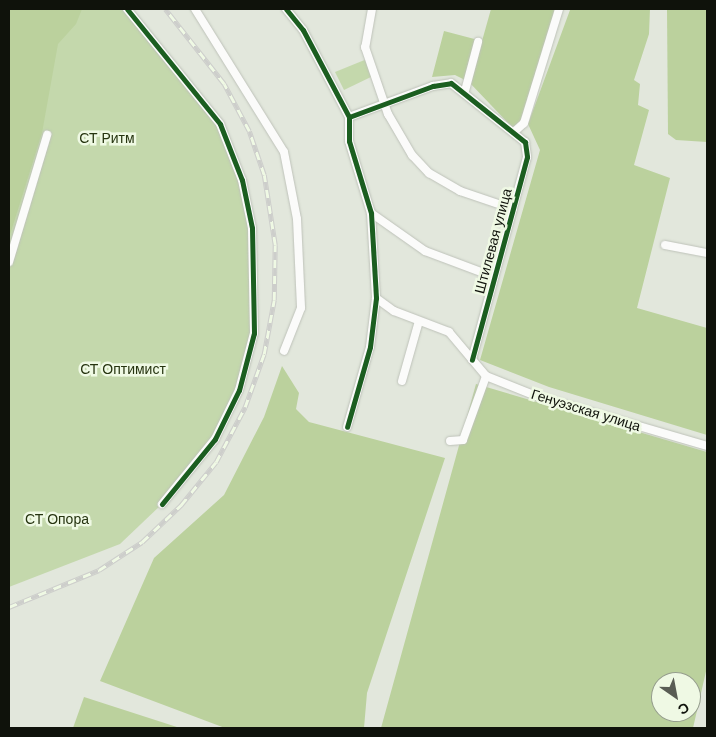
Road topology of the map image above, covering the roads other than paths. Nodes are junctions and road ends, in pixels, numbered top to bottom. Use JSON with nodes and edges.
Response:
{"nodes":[{"id":1,"x":127,"y":9,"type":"edge"},
{"id":2,"x":194,"y":9,"type":"edge"},
{"id":3,"x":286,"y":9,"type":"edge"},
{"id":4,"x":372,"y":9,"type":"edge"},
{"id":5,"x":559,"y":9,"type":"edge"},
{"id":6,"x":478,"y":42,"type":"dead end"},
{"id":7,"x":465,"y":91,"type":"junction"},
{"id":8,"x":385,"y":107,"type":"junction"},
{"id":9,"x":349,"y":117,"type":"junction"},
{"id":10,"x":514,"y":132,"type":"junction"},
{"id":11,"x":47,"y":135,"type":"dead end"},
{"id":12,"x":513,"y":209,"type":"junction"},
{"id":13,"x":371,"y":213,"type":"junction"},
{"id":14,"x":665,"y":244,"type":"dead end"},
{"id":15,"x":707,"y":253,"type":"edge"},
{"id":16,"x":9,"y":262,"type":"edge"},
{"id":17,"x":494,"y":277,"type":"junction"},
{"id":18,"x":376,"y":298,"type":"junction"},
{"id":19,"x":419,"y":321,"type":"junction"},
{"id":20,"x":284,"y":351,"type":"dead end"},
{"id":21,"x":472,"y":360,"type":"junction"},
{"id":22,"x":486,"y":376,"type":"junction"},
{"id":23,"x":402,"y":381,"type":"dead end"},
{"id":24,"x":347,"y":427,"type":"dead end"},
{"id":25,"x":450,"y":441,"type":"dead end"},
{"id":26,"x":707,"y":446,"type":"edge"},
{"id":27,"x":162,"y":504,"type":"dead end"}],
"edges":[{"from":1,"to":27,"type":"street"},
{"from":2,"to":20,"type":"street"},
{"from":3,"to":9,"type":"street"},
{"from":4,"to":8,"type":"street"},
{"from":5,"to":10,"type":"street"},
{"from":6,"to":7,"type":"street"},
{"from":7,"to":8,"type":"street"},
{"from":7,"to":10,"type":"street"},
{"from":8,"to":9,"type":"street"},
{"from":8,"to":12,"type":"street"},
{"from":9,"to":13,"type":"street"},
{"from":10,"to":12,"type":"street","name":"Штилевая улица"},
{"from":11,"to":16,"type":"street"},
{"from":12,"to":17,"type":"street","name":"Штилевая улица"},
{"from":13,"to":17,"type":"street"},
{"from":13,"to":18,"type":"street"},
{"from":14,"to":15,"type":"street"},
{"from":17,"to":21,"type":"street","name":"Штилевая улица"},
{"from":18,"to":19,"type":"street","name":"Генуэзская улица"},
{"from":18,"to":24,"type":"street"},
{"from":19,"to":21,"type":"street","name":"Генуэзская улица"},
{"from":19,"to":23,"type":"street"},
{"from":21,"to":22,"type":"street","name":"Генуэзская улица"},
{"from":22,"to":25,"type":"street"},
{"from":22,"to":26,"type":"street","name":"Генуэзская улица"}]}
